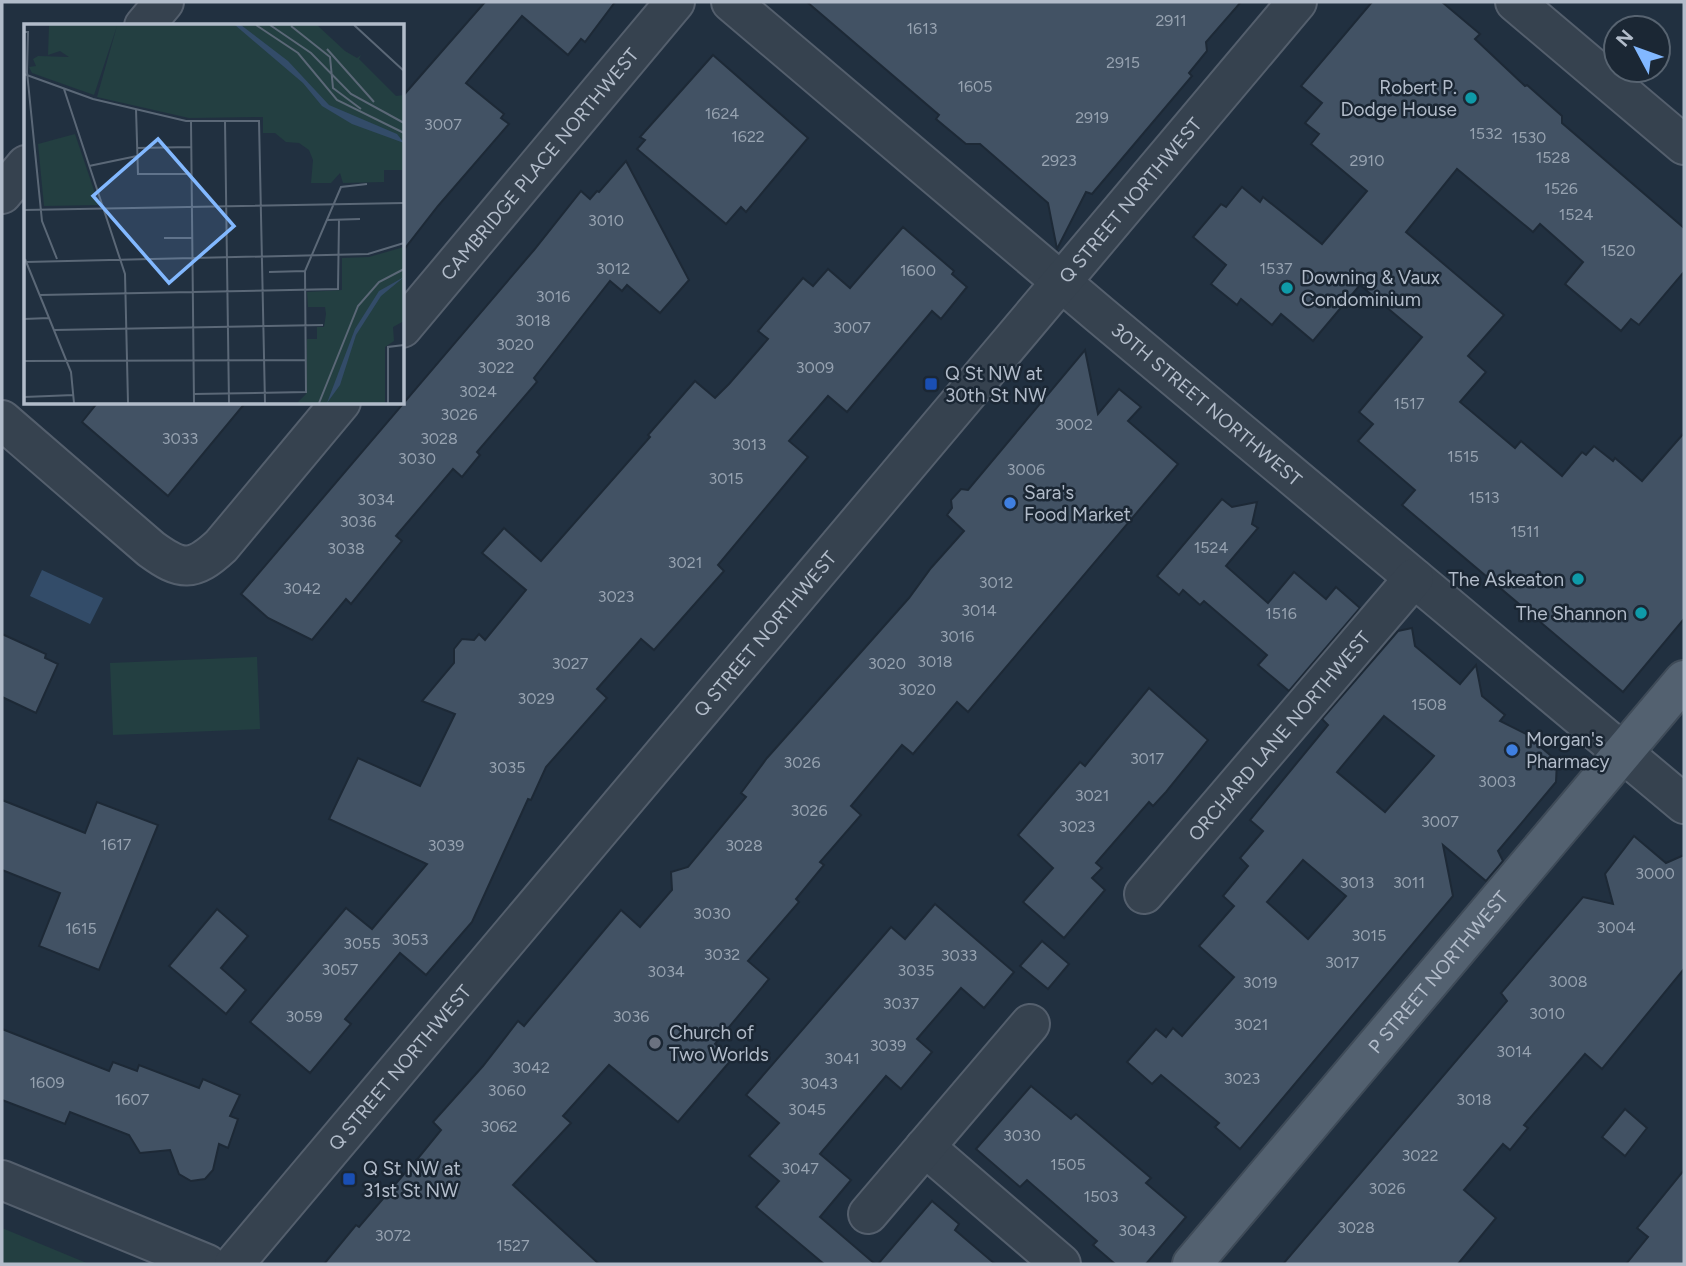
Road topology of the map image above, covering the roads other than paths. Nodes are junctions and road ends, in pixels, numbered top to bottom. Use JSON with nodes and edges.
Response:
{"nodes":[{"id":1,"x":164,"y":2,"type":"edge"},
{"id":2,"x":675,"y":2,"type":"edge"},
{"id":3,"x":731,"y":2,"type":"edge"},
{"id":4,"x":1297,"y":2,"type":"edge"},
{"id":5,"x":1515,"y":2,"type":"edge"},
{"id":6,"x":146,"y":24,"type":"edge"},
{"id":7,"x":1684,"y":145,"type":"edge"},
{"id":8,"x":24,"y":167,"type":"edge"},
{"id":9,"x":2,"y":194,"type":"edge"},
{"id":10,"x":1060,"y":281,"type":"junction"},
{"id":11,"x":404,"y":326,"type":"edge"},
{"id":12,"x":339,"y":404,"type":"edge"},
{"id":13,"x":2,"y":420,"type":"edge"},
{"id":14,"x":1414,"y":578,"type":"junction"},
{"id":15,"x":1684,"y":680,"type":"edge"},
{"id":16,"x":1623,"y":752,"type":"junction"},
{"id":17,"x":1684,"y":804,"type":"edge"},
{"id":18,"x":1144,"y":894,"type":"dead end"},
{"id":19,"x":1030,"y":1024,"type":"dead end"},
{"id":20,"x":925,"y":1147,"type":"junction"},
{"id":21,"x":2,"y":1180,"type":"edge"},
{"id":22,"x":868,"y":1214,"type":"dead end"},
{"id":23,"x":207,"y":1264,"type":"edge"},
{"id":24,"x":234,"y":1264,"type":"edge"},
{"id":25,"x":1061,"y":1264,"type":"edge"},
{"id":26,"x":1192,"y":1264,"type":"edge"}],
"edges":[{"from":1,"to":6,"type":"street"},
{"from":2,"to":11,"type":"street","name":"CAMBRIDGE PLACE NORTHWEST"},
{"from":3,"to":10,"type":"street","name":"30TH STREET NORTHWEST"},
{"from":4,"to":10,"type":"street","name":"Q STREET NORTHWEST"},
{"from":5,"to":7,"type":"street"},
{"from":8,"to":9,"type":"street"},
{"from":10,"to":14,"type":"street","name":"30TH STREET NORTHWEST"},
{"from":10,"to":24,"type":"street","name":"Q STREET NORTHWEST"},
{"from":12,"to":13,"type":"street"},
{"from":14,"to":16,"type":"street","name":"30TH STREET NORTHWEST"},
{"from":14,"to":18,"type":"street","name":"ORCHARD LANE NORTHWEST"},
{"from":15,"to":16,"type":"main road","name":"P STREET NORTHWEST"},
{"from":16,"to":17,"type":"street","name":"30TH STREET NORTHWEST"},
{"from":16,"to":26,"type":"main road","name":"P STREET NORTHWEST"},
{"from":19,"to":20,"type":"street"},
{"from":20,"to":22,"type":"street"},
{"from":20,"to":25,"type":"street"},
{"from":21,"to":23,"type":"street"}]}
